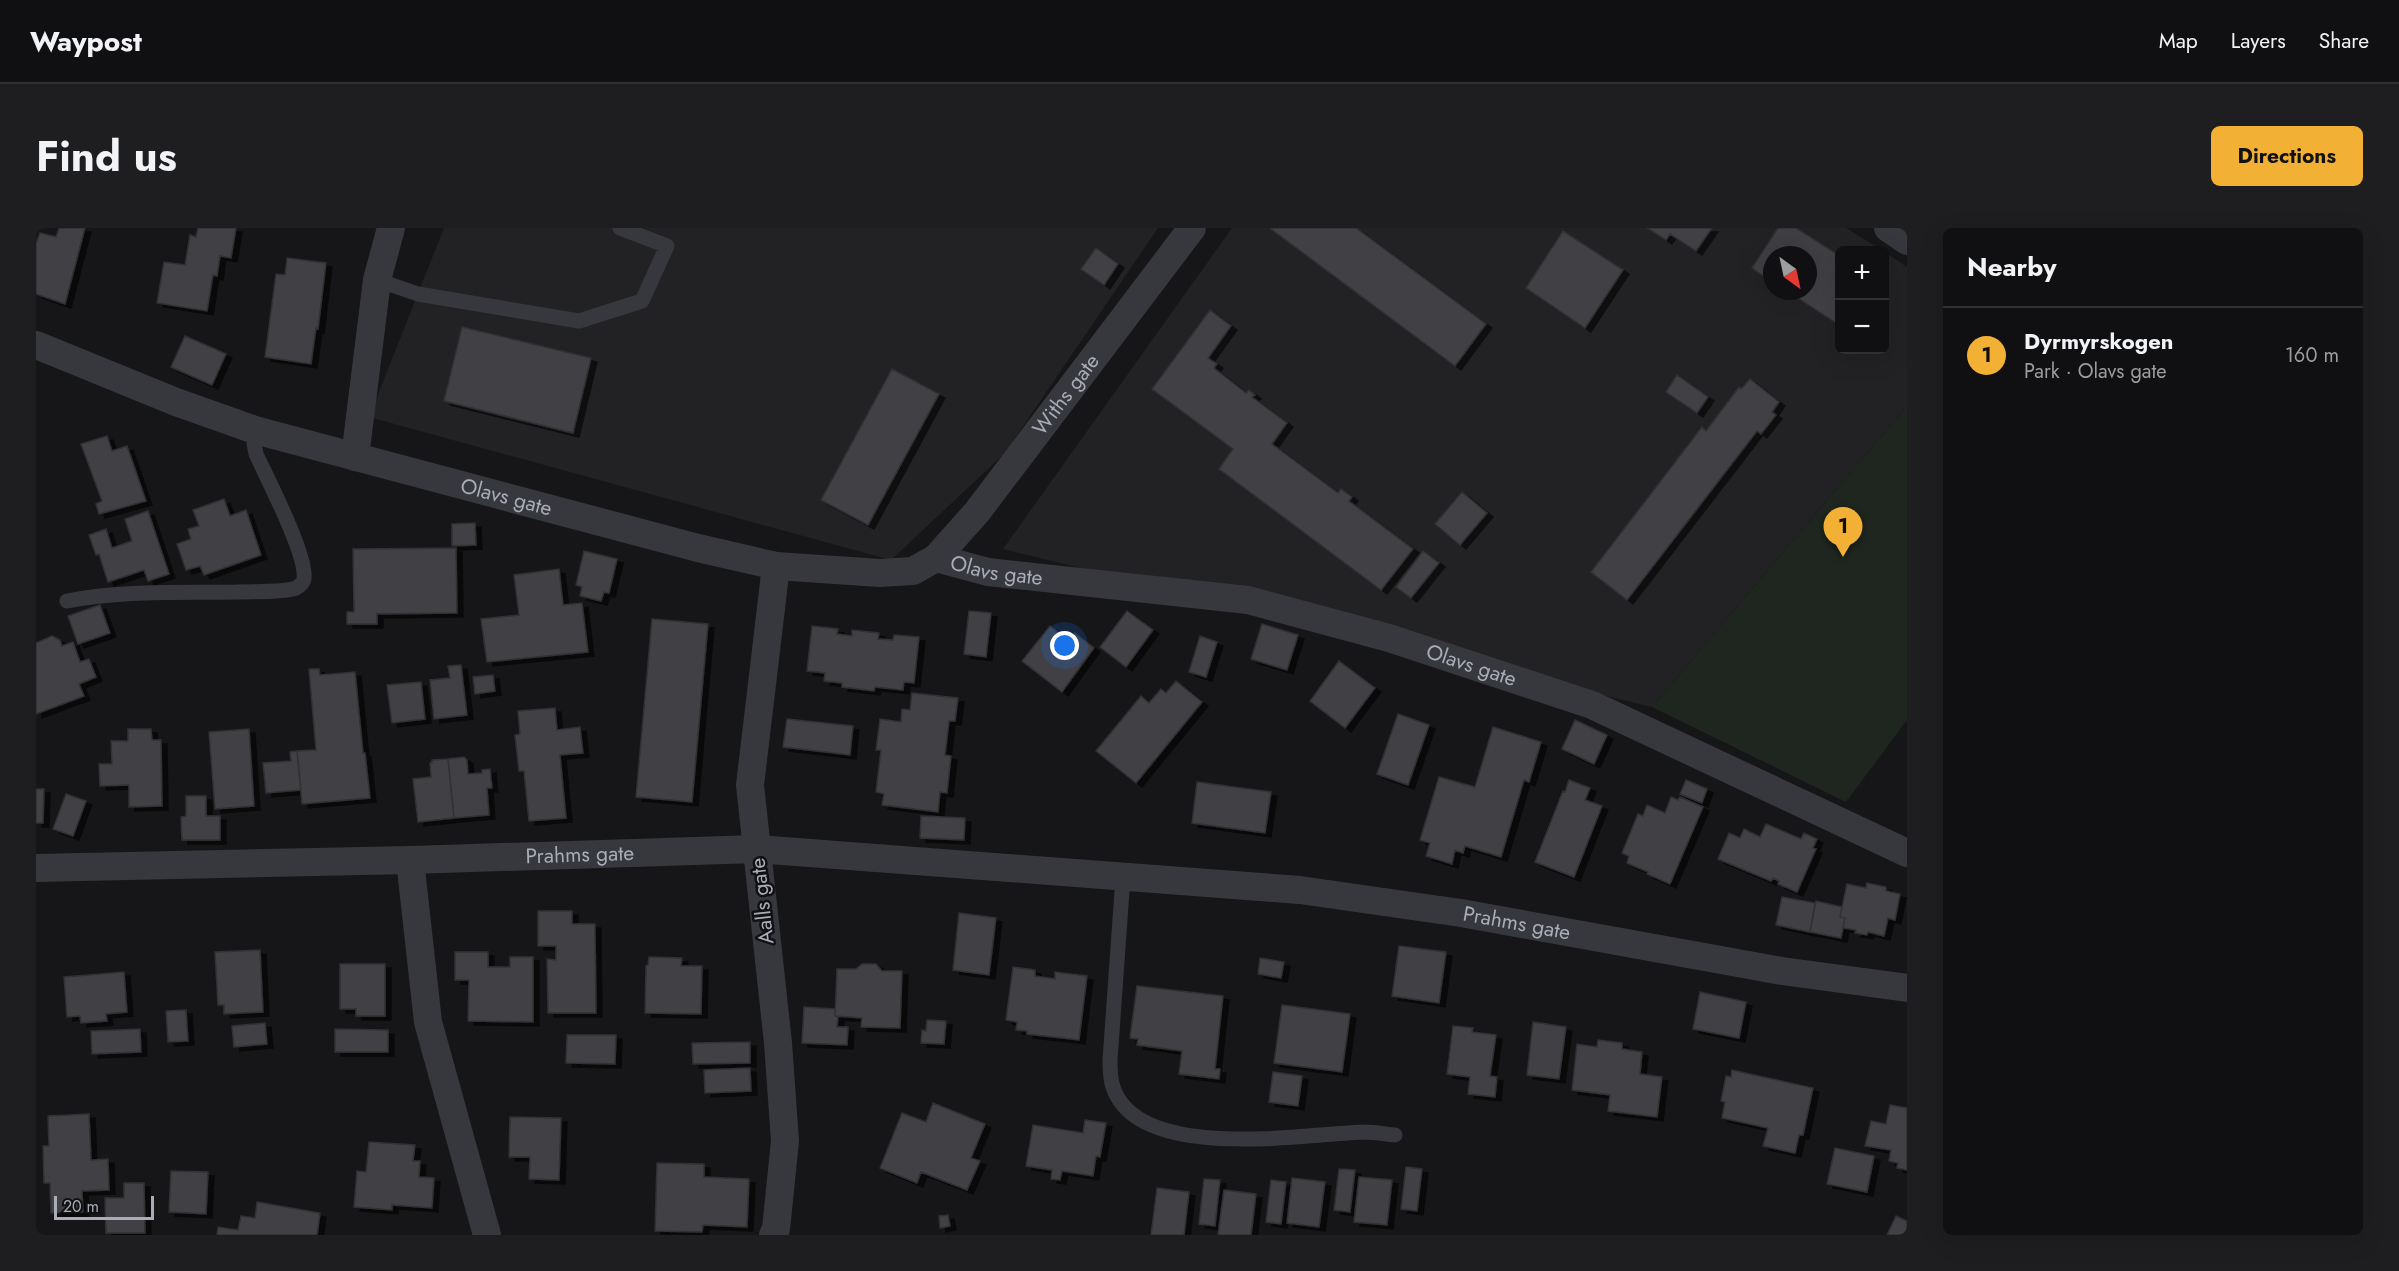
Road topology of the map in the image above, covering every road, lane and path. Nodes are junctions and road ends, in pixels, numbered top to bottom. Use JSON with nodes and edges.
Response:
{"nodes":[{"id":1,"x":391,"y":228,"type":"edge"},
{"id":2,"x":620,"y":228,"type":"edge"},
{"id":3,"x":1192,"y":228,"type":"edge"},
{"id":4,"x":1888,"y":228,"type":"edge"},
{"id":5,"x":1907,"y":241,"type":"edge"},
{"id":6,"x":377,"y":280,"type":"junction"},
{"id":7,"x":36,"y":345,"type":"edge"},
{"id":8,"x":255,"y":430,"type":"junction"},
{"id":9,"x":355,"y":457,"type":"junction"},
{"id":10,"x":936,"y":558,"type":"junction"},
{"id":11,"x":776,"y":566,"type":"junction"},
{"id":12,"x":67,"y":601,"type":"dead end"},
{"id":13,"x":757,"y":849,"type":"junction"},
{"id":14,"x":1907,"y":853,"type":"edge"},
{"id":15,"x":410,"y":860,"type":"junction"},
{"id":16,"x":36,"y":868,"type":"edge"},
{"id":17,"x":1123,"y":877,"type":"junction"},
{"id":18,"x":1907,"y":988,"type":"edge"},
{"id":19,"x":1395,"y":1135,"type":"dead end"},
{"id":20,"x":487,"y":1235,"type":"edge"},
{"id":21,"x":773,"y":1235,"type":"edge"}],
"edges":[{"from":1,"to":6,"type":"street"},
{"from":2,"to":6,"type":"lane"},
{"from":3,"to":10,"type":"street","name":"Withs gate"},
{"from":4,"to":5,"type":"street"},
{"from":6,"to":9,"type":"street"},
{"from":7,"to":8,"type":"street","name":"Olavs gate"},
{"from":8,"to":9,"type":"street","name":"Olavs gate"},
{"from":8,"to":12,"type":"lane"},
{"from":9,"to":11,"type":"street","name":"Olavs gate"},
{"from":10,"to":11,"type":"street","name":"Olavs gate"},
{"from":10,"to":14,"type":"street","name":"Olavs gate"},
{"from":11,"to":13,"type":"street","name":"Aalls gate"},
{"from":13,"to":15,"type":"street","name":"Prahms gate"},
{"from":13,"to":17,"type":"street","name":"Prahms gate"},
{"from":13,"to":21,"type":"street","name":"Aalls gate"},
{"from":15,"to":16,"type":"street","name":"Prahms gate"},
{"from":15,"to":20,"type":"street"},
{"from":17,"to":18,"type":"street","name":"Prahms gate"},
{"from":17,"to":19,"type":"lane"}]}
